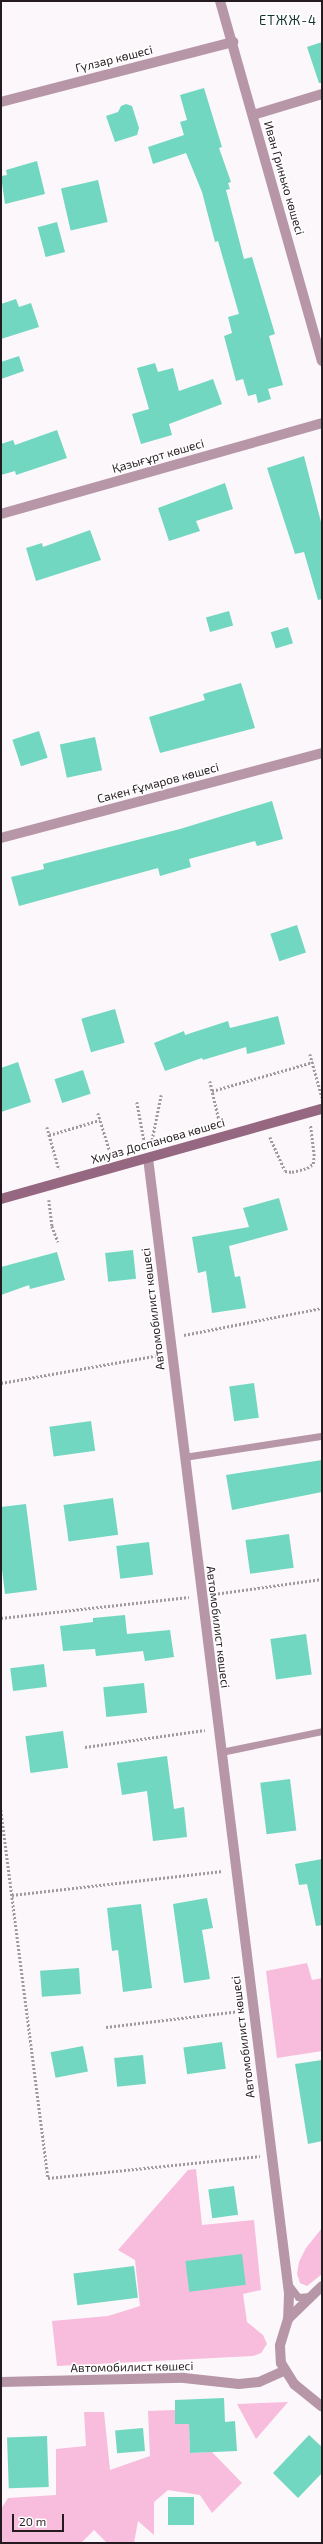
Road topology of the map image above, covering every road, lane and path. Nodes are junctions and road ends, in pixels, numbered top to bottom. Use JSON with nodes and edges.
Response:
{"nodes":[{"id":1,"x":220,"y":1,"type":"edge"},
{"id":2,"x":233,"y":42,"type":"junction"},
{"id":3,"x":322,"y":94,"type":"edge"},
{"id":4,"x":1,"y":102,"type":"edge"},
{"id":5,"x":253,"y":115,"type":"junction"},
{"id":6,"x":322,"y":361,"type":"edge"},
{"id":7,"x":322,"y":423,"type":"edge"},
{"id":8,"x":1,"y":514,"type":"edge"},
{"id":9,"x":322,"y":752,"type":"edge"},
{"id":10,"x":1,"y":838,"type":"edge"},
{"id":11,"x":310,"y":1054,"type":"dead end"},
{"id":12,"x":313,"y":1062,"type":"junction"},
{"id":13,"x":210,"y":1081,"type":"dead end"},
{"id":14,"x":212,"y":1091,"type":"junction"},
{"id":15,"x":161,"y":1095,"type":"dead end"},
{"id":16,"x":322,"y":1097,"type":"edge"},
{"id":17,"x":137,"y":1102,"type":"dead end"},
{"id":18,"x":322,"y":1109,"type":"edge"},
{"id":19,"x":98,"y":1113,"type":"dead end"},
{"id":20,"x":309,"y":1113,"type":"junction"},
{"id":21,"x":100,"y":1120,"type":"junction"},
{"id":22,"x":266,"y":1124,"type":"junction"},
{"id":23,"x":47,"y":1127,"type":"dead end"},
{"id":24,"x":50,"y":1135,"type":"junction"},
{"id":25,"x":223,"y":1137,"type":"junction"},
{"id":26,"x":148,"y":1158,"type":"junction"},
{"id":27,"x":115,"y":1167,"type":"junction"},
{"id":28,"x":62,"y":1182,"type":"junction"},
{"id":29,"x":49,"y":1185,"type":"junction"},
{"id":30,"x":1,"y":1199,"type":"edge"},
{"id":31,"x":58,"y":1242,"type":"dead end"},
{"id":32,"x":322,"y":1308,"type":"edge"},
{"id":33,"x":170,"y":1338,"type":"junction"},
{"id":34,"x":172,"y":1353,"type":"junction"},
{"id":35,"x":1,"y":1383,"type":"edge"},
{"id":36,"x":322,"y":1436,"type":"edge"},
{"id":37,"x":184,"y":1457,"type":"junction"},
{"id":38,"x":322,"y":1578,"type":"edge"},
{"id":39,"x":202,"y":1596,"type":"junction"},
{"id":40,"x":1,"y":1618,"type":"edge"},
{"id":41,"x":218,"y":1729,"type":"junction"},
{"id":42,"x":322,"y":1731,"type":"edge"},
{"id":43,"x":85,"y":1746,"type":"dead end"},
{"id":44,"x":221,"y":1752,"type":"junction"},
{"id":45,"x":1,"y":1810,"type":"edge"},
{"id":46,"x":235,"y":1870,"type":"junction"},
{"id":47,"x":12,"y":1895,"type":"junction"},
{"id":48,"x":252,"y":2010,"type":"junction"},
{"id":49,"x":106,"y":2028,"type":"dead end"},
{"id":50,"x":270,"y":2155,"type":"junction"},
{"id":51,"x":287,"y":2281,"type":"junction"},
{"id":52,"x":322,"y":2286,"type":"edge"},
{"id":53,"x":314,"y":2294,"type":"junction"},
{"id":54,"x":288,"y":2318,"type":"junction"},
{"id":55,"x":284,"y":2371,"type":"junction"},
{"id":56,"x":1,"y":2382,"type":"edge"},
{"id":57,"x":322,"y":2408,"type":"edge"}],
"edges":[{"from":1,"to":2,"type":"street","name":"Иван Гринько көшесі"},
{"from":2,"to":4,"type":"street","name":"Гүлзар көшесі"},
{"from":2,"to":5,"type":"street","name":"Иван Гринько көшесі"},
{"from":3,"to":5,"type":"street"},
{"from":5,"to":6,"type":"street","name":"Иван Гринько көшесі"},
{"from":7,"to":8,"type":"street","name":"Қазығұрт көшесі"},
{"from":9,"to":10,"type":"street","name":"Сакен Ғұмаров көшесі"},
{"from":11,"to":12,"type":"path"},
{"from":12,"to":14,"type":"path"},
{"from":12,"to":16,"type":"path"},
{"from":13,"to":14,"type":"path"},
{"from":14,"to":25,"type":"path"},
{"from":15,"to":26,"type":"path"},
{"from":17,"to":26,"type":"path"},
{"from":18,"to":20,"type":"main road","name":"Хиуаз Доспанова көшесі"},
{"from":19,"to":21,"type":"path"},
{"from":20,"to":22,"type":"main road","name":"Хиуаз Доспанова көшесі"},
{"from":20,"to":22,"type":"path"},
{"from":21,"to":24,"type":"path"},
{"from":21,"to":27,"type":"path"},
{"from":22,"to":25,"type":"main road","name":"Хиуаз Доспанова көшесі"},
{"from":23,"to":24,"type":"path"},
{"from":24,"to":28,"type":"path"},
{"from":25,"to":26,"type":"main road","name":"Хиуаз Доспанова көшесі"},
{"from":26,"to":27,"type":"main road","name":"Хиуаз Доспанова көшесі"},
{"from":26,"to":33,"type":"street","name":"Автомобилист көшесі"},
{"from":27,"to":28,"type":"main road","name":"Хиуаз Доспанова көшесі"},
{"from":28,"to":29,"type":"main road","name":"Хиуаз Доспанова көшесі"},
{"from":29,"to":30,"type":"main road","name":"Хиуаз Доспанова көшесі"},
{"from":29,"to":31,"type":"path"},
{"from":32,"to":33,"type":"path"},
{"from":33,"to":34,"type":"street","name":"Автомобилист көшесі"},
{"from":34,"to":35,"type":"path"},
{"from":34,"to":37,"type":"street","name":"Автомобилист көшесі"},
{"from":36,"to":37,"type":"lane"},
{"from":37,"to":39,"type":"street","name":"Автомобилист көшесі"},
{"from":38,"to":39,"type":"path"},
{"from":39,"to":40,"type":"path"},
{"from":39,"to":41,"type":"street","name":"Автомобилист көшесі"},
{"from":41,"to":43,"type":"path"},
{"from":41,"to":44,"type":"street","name":"Автомобилист көшесі"},
{"from":42,"to":44,"type":"lane"},
{"from":44,"to":46,"type":"street","name":"Автомобилист көшесі"},
{"from":45,"to":47,"type":"path"},
{"from":46,"to":47,"type":"path"},
{"from":46,"to":48,"type":"street","name":"Автомобилист көшесі"},
{"from":47,"to":50,"type":"path"},
{"from":48,"to":49,"type":"path"},
{"from":48,"to":50,"type":"street","name":"Автомобилист көшесі"},
{"from":50,"to":51,"type":"street","name":"Автомобилист көшесі"},
{"from":51,"to":53,"type":"lane"},
{"from":51,"to":54,"type":"street","name":"Автомобилист көшесі"},
{"from":52,"to":53,"type":"street"},
{"from":53,"to":54,"type":"street"},
{"from":54,"to":55,"type":"street","name":"Автомобилист көшесі"},
{"from":55,"to":56,"type":"street","name":"Автомобилист көшесі"},
{"from":55,"to":57,"type":"street","name":"Автомобилист көшесі"}]}
